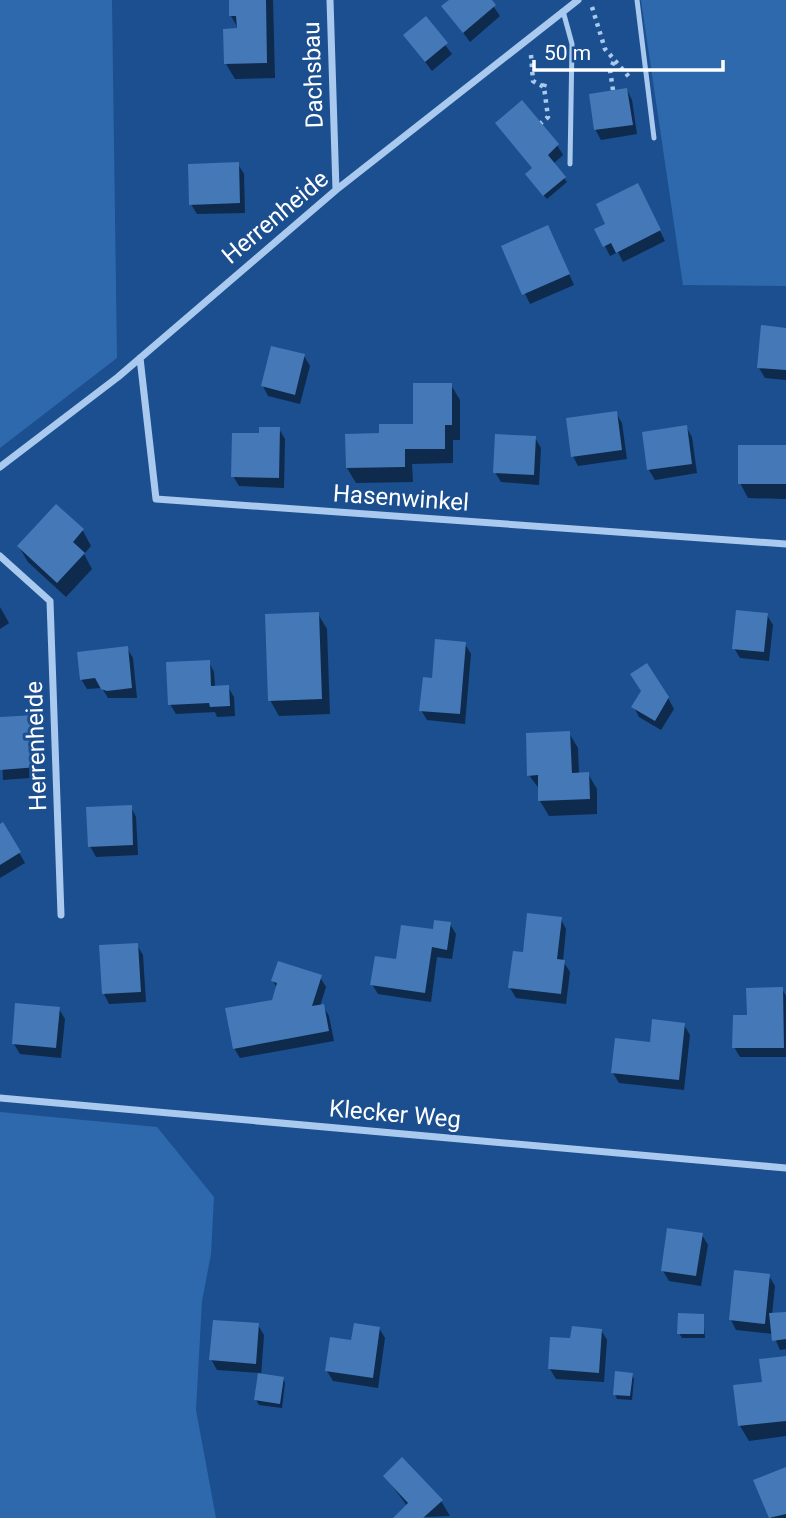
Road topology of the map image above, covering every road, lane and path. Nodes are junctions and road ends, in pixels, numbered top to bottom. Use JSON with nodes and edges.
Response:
{"nodes":[{"id":1,"x":330,"y":0,"type":"edge"},
{"id":2,"x":578,"y":0,"type":"edge"},
{"id":3,"x":589,"y":0,"type":"edge"},
{"id":4,"x":637,"y":0,"type":"edge"},
{"id":5,"x":563,"y":11,"type":"junction"},
{"id":6,"x":529,"y":37,"type":"junction"},
{"id":7,"x":615,"y":59,"type":"junction"},
{"id":8,"x":546,"y":79,"type":"dead end"},
{"id":9,"x":632,"y":85,"type":"dead end"},
{"id":10,"x":544,"y":87,"type":"junction"},
{"id":11,"x":613,"y":90,"type":"dead end"},
{"id":12,"x":541,"y":123,"type":"dead end"},
{"id":13,"x":654,"y":138,"type":"dead end"},
{"id":14,"x":570,"y":164,"type":"dead end"},
{"id":15,"x":336,"y":190,"type":"junction"},
{"id":16,"x":140,"y":358,"type":"junction"},
{"id":17,"x":0,"y":467,"type":"edge"},
{"id":18,"x":786,"y":544,"type":"edge"},
{"id":19,"x":0,"y":556,"type":"edge"},
{"id":20,"x":61,"y":915,"type":"dead end"},
{"id":21,"x":0,"y":1098,"type":"edge"},
{"id":22,"x":786,"y":1168,"type":"edge"}],
"edges":[{"from":1,"to":15,"type":"street","name":"Dachsbau"},
{"from":2,"to":5,"type":"street","name":"Herrenheide"},
{"from":3,"to":7,"type":"path"},
{"from":4,"to":13,"type":"lane"},
{"from":5,"to":6,"type":"street","name":"Herrenheide"},
{"from":5,"to":14,"type":"lane"},
{"from":6,"to":10,"type":"path"},
{"from":6,"to":15,"type":"street","name":"Herrenheide"},
{"from":7,"to":9,"type":"path"},
{"from":7,"to":11,"type":"path"},
{"from":8,"to":10,"type":"path"},
{"from":10,"to":12,"type":"path"},
{"from":15,"to":16,"type":"street","name":"Herrenheide"},
{"from":16,"to":17,"type":"street","name":"Herrenheide"},
{"from":16,"to":18,"type":"street","name":"Hasenwinkel"},
{"from":19,"to":20,"type":"street","name":"Herrenheide"},
{"from":21,"to":22,"type":"street","name":"Klecker Weg"}]}
